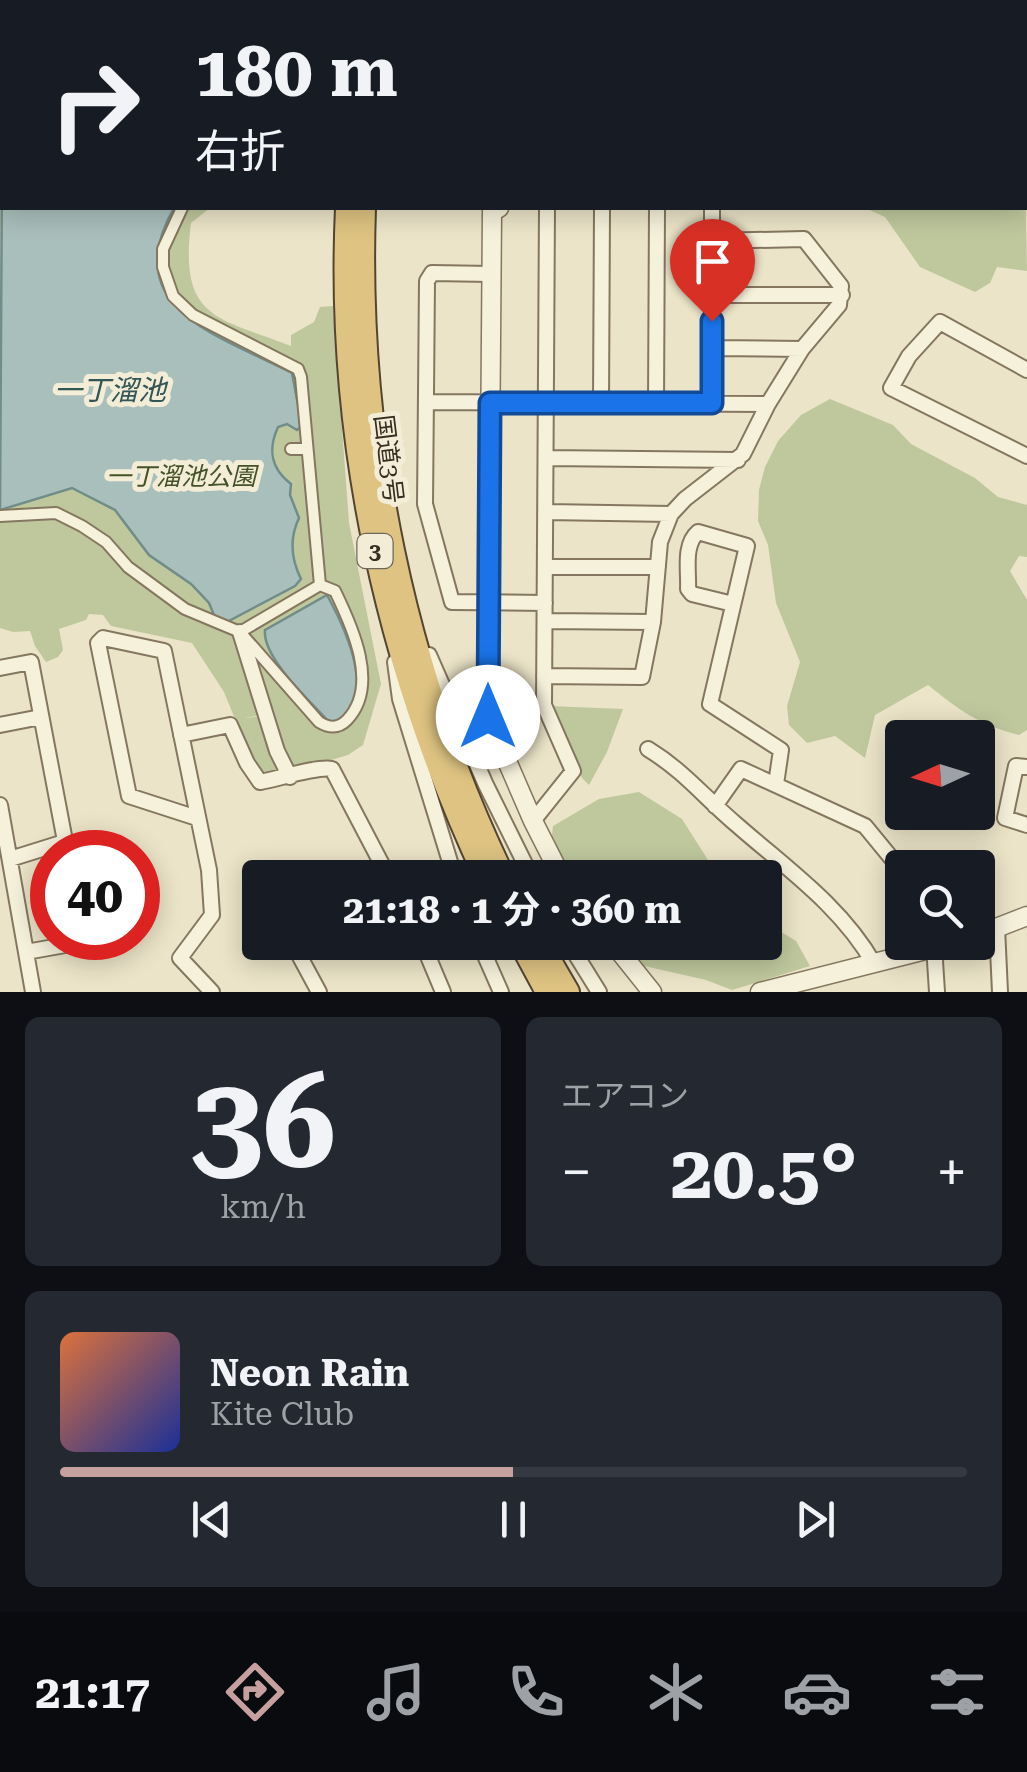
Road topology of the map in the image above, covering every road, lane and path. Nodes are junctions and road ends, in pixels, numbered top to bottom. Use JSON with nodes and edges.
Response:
{"nodes":[{"id":1,"x":181,"y":210,"type":"edge"},
{"id":2,"x":347,"y":210,"type":"edge"},
{"id":3,"x":364,"y":210,"type":"edge"},
{"id":4,"x":377,"y":210,"type":"edge"},
{"id":5,"x":494,"y":210,"type":"edge"},
{"id":6,"x":547,"y":210,"type":"edge"},
{"id":7,"x":602,"y":210,"type":"edge"},
{"id":8,"x":657,"y":210,"type":"edge"},
{"id":9,"x":712,"y":210,"type":"edge"},
{"id":10,"x":712,"y":240,"type":"junction"},
{"id":11,"x":363,"y":253,"type":"junction"},
{"id":12,"x":491,"y":274,"type":"junction"},
{"id":13,"x":712,"y":295,"type":"junction"},
{"id":14,"x":842,"y":295,"type":"junction"},
{"id":15,"x":712,"y":348,"type":"junction"},
{"id":16,"x":802,"y":350,"type":"junction"},
{"id":17,"x":1027,"y":370,"type":"edge"},
{"id":18,"x":427,"y":402,"type":"junction"},
{"id":19,"x":490,"y":403,"type":"junction"},
{"id":20,"x":546,"y":403,"type":"junction"},
{"id":21,"x":601,"y":403,"type":"junction"},
{"id":22,"x":656,"y":403,"type":"junction"},
{"id":23,"x":712,"y":403,"type":"junction"},
{"id":24,"x":768,"y":404,"type":"junction"},
{"id":25,"x":291,"y":449,"type":"dead end"},
{"id":26,"x":308,"y":449,"type":"junction"},
{"id":27,"x":1025,"y":450,"type":"edge"},
{"id":28,"x":546,"y":458,"type":"junction"},
{"id":29,"x":738,"y":460,"type":"junction"},
{"id":30,"x":546,"y":512,"type":"junction"},
{"id":31,"x":671,"y":514,"type":"junction"},
{"id":32,"x":0,"y":516,"type":"edge"},
{"id":33,"x":389,"y":531,"type":"junction"},
{"id":34,"x":545,"y":567,"type":"junction"},
{"id":35,"x":658,"y":567,"type":"junction"},
{"id":36,"x":320,"y":586,"type":"junction"},
{"id":37,"x":489,"y":602,"type":"junction"},
{"id":38,"x":545,"y":603,"type":"junction"},
{"id":39,"x":733,"y":604,"type":"junction"},
{"id":40,"x":545,"y":621,"type":"junction"},
{"id":41,"x":653,"y":622,"type":"junction"},
{"id":42,"x":391,"y":623,"type":"junction"},
{"id":43,"x":240,"y":632,"type":"junction"},
{"id":44,"x":0,"y":668,"type":"edge"},
{"id":45,"x":544,"y":676,"type":"junction"},
{"id":46,"x":41,"y":717,"type":"junction"},
{"id":47,"x":0,"y":725,"type":"edge"},
{"id":48,"x":181,"y":736,"type":"junction"},
{"id":49,"x":648,"y":749,"type":"dead end"},
{"id":50,"x":1027,"y":767,"type":"edge"},
{"id":51,"x":290,"y":777,"type":"junction"},
{"id":52,"x":776,"y":784,"type":"junction"},
{"id":53,"x":0,"y":805,"type":"edge"},
{"id":54,"x":715,"y":806,"type":"junction"},
{"id":55,"x":197,"y":818,"type":"junction"},
{"id":56,"x":533,"y":820,"type":"junction"},
{"id":57,"x":1027,"y":825,"type":"edge"},
{"id":58,"x":63,"y":830,"type":"edge"},
{"id":59,"x":885,"y":850,"type":"edge"},
{"id":60,"x":30,"y":854,"type":"edge"},
{"id":61,"x":10,"y":859,"type":"junction"},
{"id":62,"x":379,"y":860,"type":"edge"},
{"id":63,"x":449,"y":860,"type":"edge"},
{"id":64,"x":478,"y":860,"type":"edge"},
{"id":65,"x":496,"y":860,"type":"edge"},
{"id":66,"x":523,"y":860,"type":"edge"},
{"id":67,"x":553,"y":860,"type":"edge"},
{"id":68,"x":1027,"y":916,"type":"edge"},
{"id":69,"x":996,"y":928,"type":"joint"},
{"id":70,"x":30,"y":951,"type":"edge"},
{"id":71,"x":26,"y":952,"type":"junction"},
{"id":72,"x":302,"y":960,"type":"edge"},
{"id":73,"x":430,"y":960,"type":"edge"},
{"id":74,"x":487,"y":960,"type":"edge"},
{"id":75,"x":530,"y":960,"type":"edge"},
{"id":76,"x":549,"y":960,"type":"edge"},
{"id":77,"x":579,"y":960,"type":"edge"},
{"id":78,"x":626,"y":960,"type":"edge"},
{"id":79,"x":888,"y":960,"type":"edge"},
{"id":80,"x":938,"y":960,"type":"edge"},
{"id":81,"x":874,"y":964,"type":"junction"},
{"id":82,"x":33,"y":992,"type":"edge"},
{"id":83,"x":212,"y":992,"type":"edge"},
{"id":84,"x":320,"y":992,"type":"edge"},
{"id":85,"x":443,"y":992,"type":"edge"},
{"id":86,"x":501,"y":992,"type":"edge"},
{"id":87,"x":547,"y":992,"type":"edge"},
{"id":88,"x":568,"y":992,"type":"edge"},
{"id":89,"x":599,"y":992,"type":"edge"},
{"id":90,"x":652,"y":992,"type":"edge"},
{"id":91,"x":760,"y":992,"type":"edge"},
{"id":92,"x":937,"y":992,"type":"edge"},
{"id":93,"x":1000,"y":992,"type":"edge"}],
"edges":[{"from":1,"to":26,"type":"street"},
{"from":2,"to":42,"type":"highway","name":"国道3号","number":"3"},
{"from":3,"to":11,"type":"highway","name":"国道3号","number":"3"},
{"from":4,"to":11,"type":"street"},
{"from":5,"to":12,"type":"street"},
{"from":6,"to":20,"type":"street"},
{"from":7,"to":21,"type":"street"},
{"from":8,"to":22,"type":"street"},
{"from":9,"to":10,"type":"street"},
{"from":10,"to":13,"type":"street"},
{"from":10,"to":14,"type":"street"},
{"from":11,"to":33,"type":"highway","name":"国道3号","number":"3"},
{"from":12,"to":18,"type":"street"},
{"from":12,"to":19,"type":"street"},
{"from":13,"to":14,"type":"street"},
{"from":13,"to":15,"type":"street"},
{"from":14,"to":16,"type":"street"},
{"from":15,"to":16,"type":"street"},
{"from":15,"to":23,"type":"street"},
{"from":16,"to":24,"type":"street"},
{"from":17,"to":27,"type":"street"},
{"from":18,"to":19,"type":"street"},
{"from":18,"to":37,"type":"street"},
{"from":19,"to":20,"type":"street"},
{"from":19,"to":37,"type":"street"},
{"from":20,"to":21,"type":"street"},
{"from":20,"to":28,"type":"street"},
{"from":21,"to":22,"type":"street"},
{"from":22,"to":23,"type":"street"},
{"from":23,"to":24,"type":"street"},
{"from":24,"to":29,"type":"street"},
{"from":25,"to":26,"type":"street"},
{"from":26,"to":36,"type":"street"},
{"from":28,"to":29,"type":"street"},
{"from":28,"to":30,"type":"street"},
{"from":29,"to":31,"type":"street"},
{"from":30,"to":31,"type":"street"},
{"from":30,"to":34,"type":"street"},
{"from":31,"to":35,"type":"street"},
{"from":32,"to":43,"type":"street"},
{"from":33,"to":65,"type":"highway","name":"国道3号","number":"3"},
{"from":33,"to":66,"type":"street"},
{"from":34,"to":35,"type":"street"},
{"from":34,"to":38,"type":"street"},
{"from":35,"to":41,"type":"street"},
{"from":36,"to":43,"type":"street"},
{"from":36,"to":43,"type":"street"},
{"from":37,"to":38,"type":"street"},
{"from":37,"to":56,"type":"street"},
{"from":38,"to":40,"type":"street"},
{"from":39,"to":39,"type":"street"},
{"from":39,"to":52,"type":"street"},
{"from":40,"to":41,"type":"street"},
{"from":40,"to":45,"type":"street"},
{"from":41,"to":45,"type":"street"},
{"from":42,"to":63,"type":"street"},
{"from":42,"to":64,"type":"highway","name":"国道3号","number":"3"},
{"from":43,"to":51,"type":"street"},
{"from":44,"to":46,"type":"street"},
{"from":45,"to":56,"type":"street"},
{"from":46,"to":47,"type":"street"},
{"from":46,"to":58,"type":"street"},
{"from":48,"to":51,"type":"street"},
{"from":48,"to":55,"type":"street"},
{"from":48,"to":55,"type":"street"},
{"from":49,"to":54,"type":"street"},
{"from":50,"to":57,"type":"street"},
{"from":51,"to":62,"type":"street"},
{"from":52,"to":54,"type":"street"},
{"from":52,"to":59,"type":"street"},
{"from":53,"to":61,"type":"street"},
{"from":54,"to":81,"type":"street"},
{"from":55,"to":83,"type":"street"},
{"from":56,"to":67,"type":"street"},
{"from":60,"to":61,"type":"street"},
{"from":61,"to":71,"type":"street"},
{"from":68,"to":69,"type":"street"},
{"from":69,"to":93,"type":"street"},
{"from":70,"to":71,"type":"street"},
{"from":71,"to":82,"type":"street"},
{"from":72,"to":84,"type":"street"},
{"from":73,"to":85,"type":"street"},
{"from":74,"to":86,"type":"street"},
{"from":75,"to":87,"type":"highway"},
{"from":76,"to":88,"type":"highway"},
{"from":77,"to":89,"type":"street"},
{"from":78,"to":90,"type":"street"},
{"from":79,"to":81,"type":"street"},
{"from":80,"to":92,"type":"street"},
{"from":81,"to":91,"type":"street"}]}
